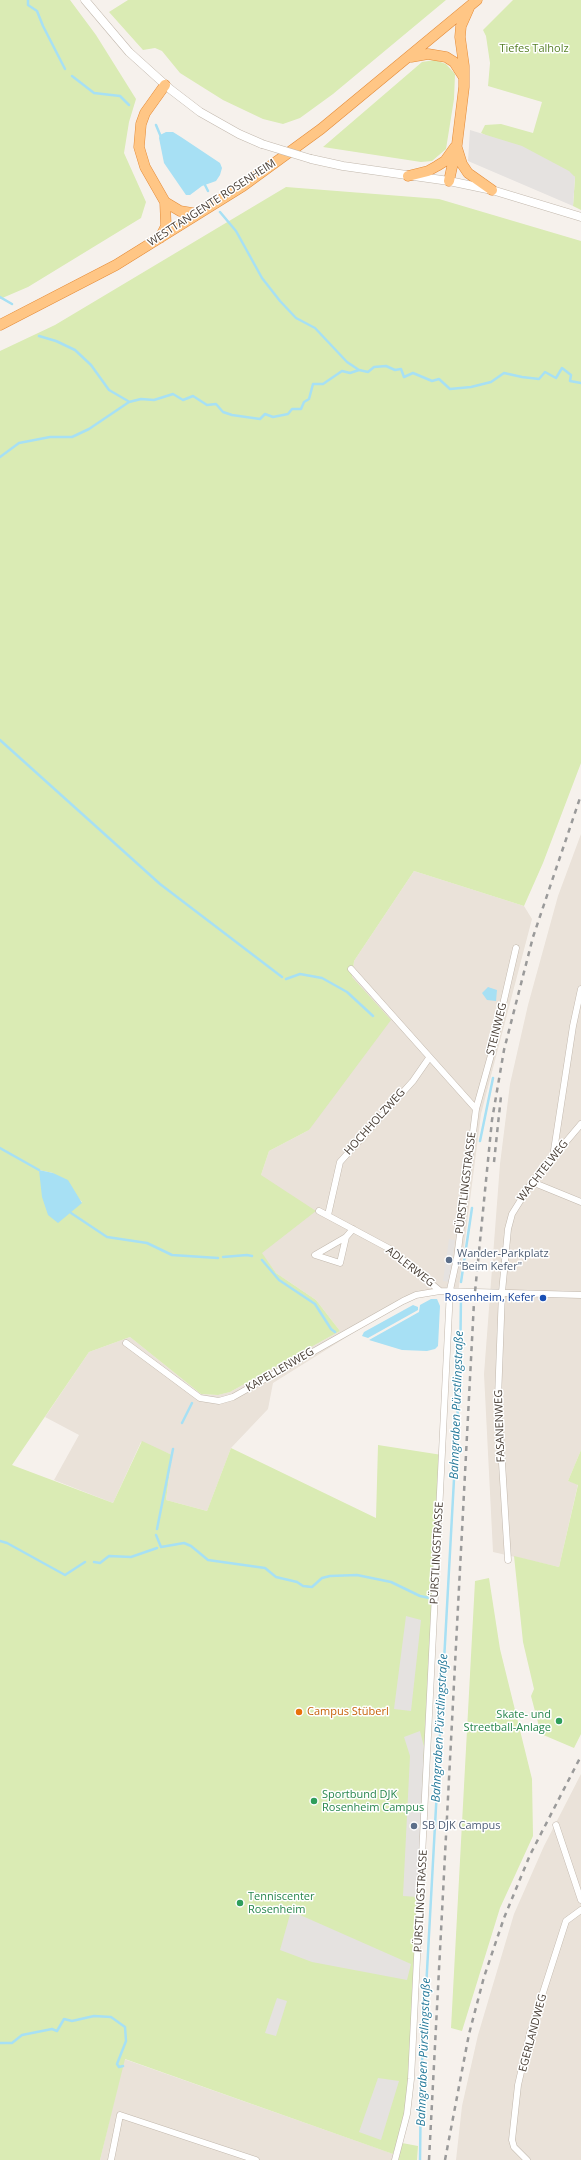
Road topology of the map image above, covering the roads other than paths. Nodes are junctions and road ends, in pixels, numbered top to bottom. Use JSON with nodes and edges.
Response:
{"nodes":[{"id":1,"x":85,"y":0,"type":"edge"},
{"id":2,"x":474,"y":2,"type":"edge"},
{"id":3,"x":408,"y":57,"type":"junction"},
{"id":4,"x":464,"y":78,"type":"junction"},
{"id":5,"x":165,"y":85,"type":"junction"},
{"id":6,"x":457,"y":144,"type":"junction"},
{"id":7,"x":408,"y":176,"type":"junction"},
{"id":8,"x":449,"y":181,"type":"junction"},
{"id":9,"x":492,"y":190,"type":"junction"},
{"id":10,"x":165,"y":202,"type":"junction"},
{"id":11,"x":198,"y":214,"type":"junction"},
{"id":12,"x":581,"y":217,"type":"edge"},
{"id":13,"x":160,"y":238,"type":"junction"},
{"id":14,"x":0,"y":325,"type":"edge"},
{"id":15,"x":516,"y":948,"type":"dead end"},
{"id":16,"x":351,"y":969,"type":"dead end"},
{"id":17,"x":581,"y":989,"type":"edge"},
{"id":18,"x":429,"y":1058,"type":"junction"},
{"id":19,"x":476,"y":1109,"type":"junction"},
{"id":20,"x":581,"y":1124,"type":"edge"},
{"id":21,"x":553,"y":1159,"type":"junction"},
{"id":22,"x":532,"y":1182,"type":"junction"},
{"id":23,"x":581,"y":1202,"type":"edge"},
{"id":24,"x":319,"y":1211,"type":"dead end"},
{"id":25,"x":328,"y":1215,"type":"junction"},
{"id":26,"x":353,"y":1229,"type":"junction"},
{"id":27,"x":346,"y":1237,"type":"junction"},
{"id":28,"x":450,"y":1290,"type":"junction"},
{"id":29,"x":440,"y":1291,"type":"junction"},
{"id":30,"x":502,"y":1292,"type":"junction"},
{"id":31,"x":581,"y":1295,"type":"edge"},
{"id":32,"x":126,"y":1343,"type":"dead end"},
{"id":33,"x":508,"y":1560,"type":"dead end"},
{"id":34,"x":556,"y":1825,"type":"dead end"},
{"id":35,"x":581,"y":1900,"type":"edge"},
{"id":36,"x":581,"y":1910,"type":"edge"},
{"id":37,"x":235,"y":2152,"type":"junction"},
{"id":38,"x":111,"y":2160,"type":"edge"},
{"id":39,"x":233,"y":2160,"type":"edge"},
{"id":40,"x":256,"y":2160,"type":"edge"},
{"id":41,"x":395,"y":2160,"type":"edge"},
{"id":42,"x":527,"y":2160,"type":"edge"}],
"edges":[{"from":1,"to":5,"type":"street"},
{"from":2,"to":3,"type":"highway","name":"WESTTANGENTE ROSENHEIM"},
{"from":2,"to":4,"type":"highway"},
{"from":3,"to":4,"type":"highway"},
{"from":3,"to":11,"type":"highway","name":"WESTTANGENTE ROSENHEIM"},
{"from":4,"to":6,"type":"highway"},
{"from":5,"to":7,"type":"street","bridge":true},
{"from":5,"to":10,"type":"highway"},
{"from":6,"to":7,"type":"highway"},
{"from":6,"to":8,"type":"highway"},
{"from":6,"to":9,"type":"highway"},
{"from":7,"to":8,"type":"street"},
{"from":8,"to":9,"type":"street"},
{"from":9,"to":12,"type":"street"},
{"from":10,"to":11,"type":"highway"},
{"from":10,"to":13,"type":"highway"},
{"from":11,"to":13,"type":"highway","name":"WESTTANGENTE ROSENHEIM"},
{"from":13,"to":14,"type":"highway","name":"WESTTANGENTE ROSENHEIM"},
{"from":15,"to":19,"type":"street","name":"STEINWEG"},
{"from":16,"to":18,"type":"street"},
{"from":17,"to":21,"type":"street"},
{"from":18,"to":19,"type":"street"},
{"from":18,"to":25,"type":"street","name":"HOCHHOLZWEG"},
{"from":19,"to":28,"type":"street","name":"PÜRSTLINGSTRASSE"},
{"from":20,"to":21,"type":"street","name":"WACHTELWEG"},
{"from":21,"to":22,"type":"street","name":"WACHTELWEG"},
{"from":22,"to":23,"type":"street"},
{"from":22,"to":30,"type":"street","name":"WACHTELWEG"},
{"from":24,"to":25,"type":"street","name":"ADLERWEG"},
{"from":25,"to":26,"type":"street","name":"ADLERWEG"},
{"from":26,"to":27,"type":"street"},
{"from":26,"to":29,"type":"street","name":"ADLERWEG"},
{"from":27,"to":27,"type":"street"},
{"from":28,"to":29,"type":"street","name":"ADLERWEG"},
{"from":28,"to":30,"type":"street","name":"ADLERWEG"},
{"from":28,"to":41,"type":"street","name":"PÜRSTLINGSTRASSE"},
{"from":29,"to":32,"type":"street","name":"KAPELLENWEG"},
{"from":30,"to":31,"type":"street","name":"ADLERWEG"},
{"from":30,"to":33,"type":"street","name":"FASANENWEG"},
{"from":34,"to":35,"type":"street"},
{"from":36,"to":42,"type":"street","name":"EGERLANDWEG"},
{"from":37,"to":38,"type":"street"},
{"from":37,"to":39,"type":"street"},
{"from":37,"to":40,"type":"street"}]}
